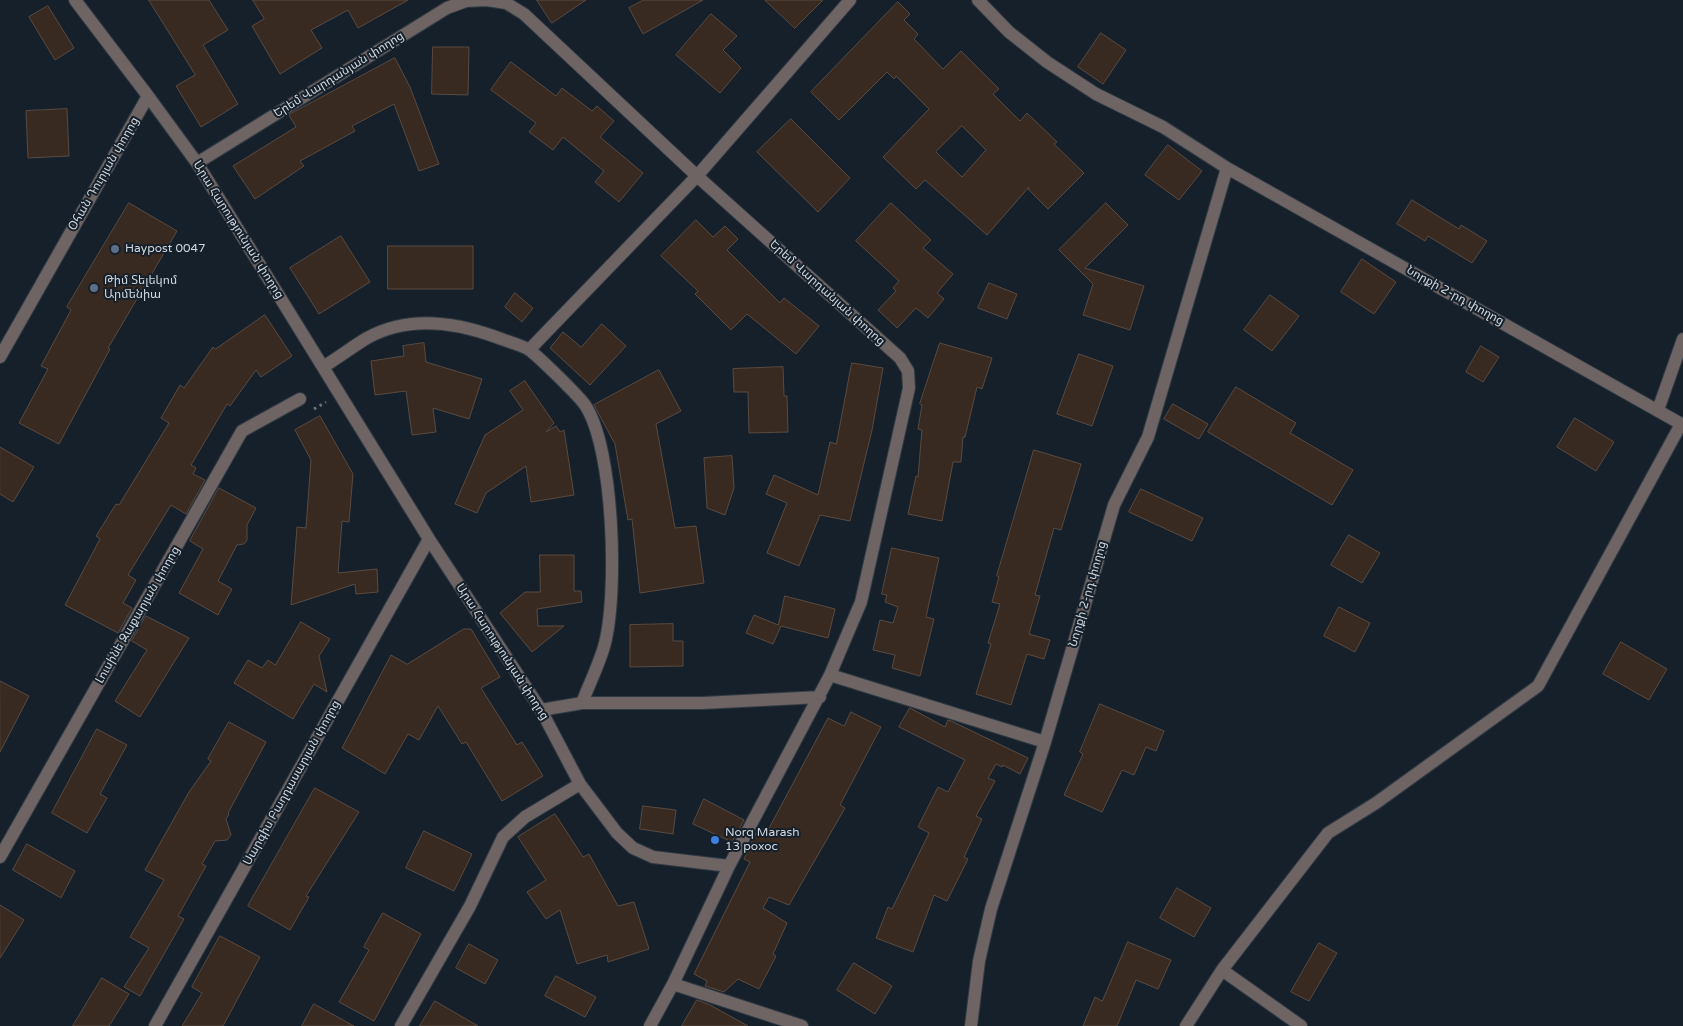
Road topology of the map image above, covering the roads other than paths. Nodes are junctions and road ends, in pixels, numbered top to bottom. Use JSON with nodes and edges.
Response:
{"nodes":[{"id":1,"x":75,"y":0,"type":"edge"},
{"id":2,"x":486,"y":0,"type":"edge"},
{"id":3,"x":850,"y":0,"type":"edge"},
{"id":4,"x":978,"y":0,"type":"edge"},
{"id":5,"x":148,"y":96,"type":"junction"},
{"id":6,"x":196,"y":163,"type":"junction"},
{"id":7,"x":1227,"y":168,"type":"junction"},
{"id":8,"x":697,"y":176,"type":"junction"},
{"id":9,"x":1683,"y":339,"type":"edge"},
{"id":10,"x":529,"y":350,"type":"junction"},
{"id":11,"x":0,"y":357,"type":"edge"},
{"id":12,"x":323,"y":367,"type":"junction"},
{"id":13,"x":300,"y":399,"type":"dead end"},
{"id":14,"x":1658,"y":410,"type":"junction"},
{"id":15,"x":1682,"y":424,"type":"edge"},
{"id":16,"x":430,"y":539,"type":"junction"},
{"id":17,"x":830,"y":675,"type":"junction"},
{"id":18,"x":820,"y":697,"type":"junction"},
{"id":19,"x":582,"y":703,"type":"junction"},
{"id":20,"x":541,"y":710,"type":"junction"},
{"id":21,"x":1045,"y":742,"type":"junction"},
{"id":22,"x":580,"y":784,"type":"junction"},
{"id":23,"x":0,"y":857,"type":"edge"},
{"id":24,"x":729,"y":866,"type":"junction"},
{"id":25,"x":1222,"y":970,"type":"junction"},
{"id":26,"x":673,"y":984,"type":"junction"},
{"id":27,"x":155,"y":1026,"type":"edge"},
{"id":28,"x":401,"y":1026,"type":"edge"},
{"id":29,"x":650,"y":1026,"type":"edge"},
{"id":30,"x":802,"y":1026,"type":"edge"},
{"id":31,"x":971,"y":1026,"type":"edge"},
{"id":32,"x":1186,"y":1026,"type":"edge"},
{"id":33,"x":1301,"y":1026,"type":"edge"}],
"edges":[{"from":1,"to":5,"type":"street"},
{"from":2,"to":6,"type":"street","name":"Երեմ Վարդանյան փողոց"},
{"from":2,"to":8,"type":"street","name":"Երեմ Վարդանյան փողոց"},
{"from":3,"to":8,"type":"street"},
{"from":4,"to":7,"type":"street","name":"Նորքի 2-րդ փողոց"},
{"from":5,"to":6,"type":"street","name":"Արա Հարությունյան փողոց"},
{"from":5,"to":11,"type":"street","name":"Օհան Դուրյան փողոց"},
{"from":6,"to":12,"type":"street","name":"Արա Հարությունյան փողոց"},
{"from":7,"to":14,"type":"street","name":"Նորքի 2-րդ փողոց"},
{"from":7,"to":21,"type":"street","name":"Նորքի 2-րդ փողոց"},
{"from":8,"to":10,"type":"street"},
{"from":8,"to":17,"type":"street","name":"Երեմ Վարդանյան փողոց"},
{"from":9,"to":14,"type":"street"},
{"from":10,"to":12,"type":"street"},
{"from":10,"to":19,"type":"street"},
{"from":12,"to":16,"type":"street","name":"Արա Հարությունյան փողոց"},
{"from":13,"to":23,"type":"street","name":"Լուսինե Զաքարյան փողոց"},
{"from":14,"to":15,"type":"street","name":"Նորքի 2-րդ փողոց"},
{"from":15,"to":25,"type":"street"},
{"from":16,"to":20,"type":"street","name":"Արա Հարությունյան փողոց"},
{"from":16,"to":27,"type":"street","name":"Սարգիս Բաղդասարյան փողոց"},
{"from":17,"to":18,"type":"street","name":"Երեմ Վարդանյան փողոց"},
{"from":17,"to":21,"type":"street"},
{"from":18,"to":19,"type":"street"},
{"from":18,"to":24,"type":"street","name":"Երեմ Վարդանյան փողոց"},
{"from":19,"to":20,"type":"street"},
{"from":20,"to":22,"type":"street","name":"Արա Հարությունյան փողոց"},
{"from":21,"to":31,"type":"street","name":"Նորքի 2-րդ փողոց"},
{"from":22,"to":24,"type":"street","name":"Արա Հարությունյան փողոց"},
{"from":22,"to":28,"type":"street"},
{"from":24,"to":26,"type":"street","name":"Երեմ Վարդանյան փողոց"},
{"from":25,"to":32,"type":"street"},
{"from":25,"to":33,"type":"street"},
{"from":26,"to":29,"type":"street","name":"Երեմ Վարդանյան փողոց"},
{"from":26,"to":30,"type":"street"}]}
